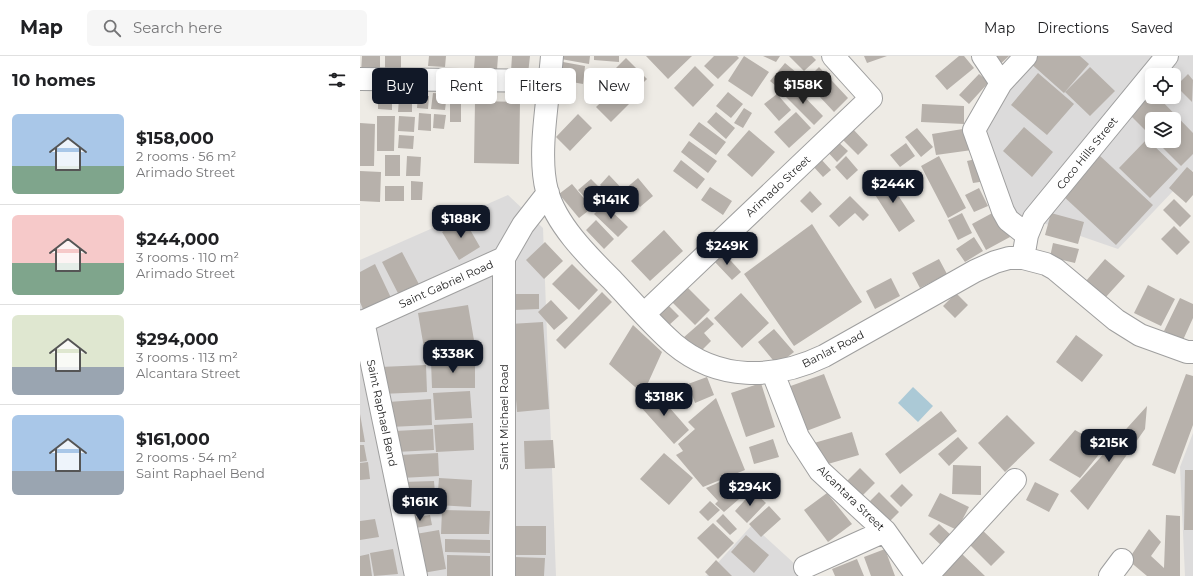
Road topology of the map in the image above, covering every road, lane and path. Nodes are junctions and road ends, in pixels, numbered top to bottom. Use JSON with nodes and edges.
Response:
{"nodes":[{"id":1,"x":552,"y":56,"type":"edge"},
{"id":2,"x":833,"y":56,"type":"edge"},
{"id":3,"x":983,"y":56,"type":"edge"},
{"id":4,"x":1026,"y":56,"type":"edge"},
{"id":5,"x":1167,"y":56,"type":"edge"},
{"id":6,"x":551,"y":68,"type":"edge"},
{"id":7,"x":360,"y":79,"type":"edge"},
{"id":8,"x":505,"y":81,"type":"edge"},
{"id":9,"x":1001,"y":83,"type":"junction"},
{"id":10,"x":548,"y":104,"type":"edge"},
{"id":11,"x":548,"y":193,"type":"junction"},
{"id":12,"x":1027,"y":234,"type":"junction"},
{"id":13,"x":504,"y":258,"type":"junction"},
{"id":14,"x":1023,"y":258,"type":"junction"},
{"id":15,"x":644,"y":314,"type":"junction"},
{"id":16,"x":362,"y":322,"type":"edge"},
{"id":17,"x":1193,"y":352,"type":"edge"},
{"id":18,"x":773,"y":373,"type":"junction"},
{"id":19,"x":1015,"y":480,"type":"dead end"},
{"id":20,"x":885,"y":531,"type":"junction"},
{"id":21,"x":806,"y":567,"type":"dead end"},
{"id":22,"x":416,"y":576,"type":"edge"},
{"id":23,"x":504,"y":576,"type":"edge"},
{"id":24,"x":916,"y":576,"type":"edge"},
{"id":25,"x":927,"y":576,"type":"edge"}],
"edges":[{"from":1,"to":6,"type":"street","name":"Banlat Road"},
{"from":2,"to":15,"type":"street","name":"Arimado Street"},
{"from":3,"to":9,"type":"street"},
{"from":4,"to":9,"type":"street"},
{"from":5,"to":12,"type":"street","name":"Coco Hills Street"},
{"from":7,"to":8,"type":"street"},
{"from":9,"to":12,"type":"street"},
{"from":10,"to":11,"type":"street","name":"Banlat Road"},
{"from":11,"to":13,"type":"street","name":"Saint Gabriel Road"},
{"from":11,"to":15,"type":"street","name":"Banlat Road"},
{"from":12,"to":14,"type":"street","name":"Coco Hills Street"},
{"from":13,"to":16,"type":"street","name":"Saint Gabriel Road"},
{"from":13,"to":23,"type":"street","name":"Saint Michael Road"},
{"from":14,"to":17,"type":"street","name":"Banlat Road"},
{"from":14,"to":18,"type":"street","name":"Banlat Road"},
{"from":15,"to":18,"type":"street","name":"Banlat Road"},
{"from":16,"to":22,"type":"street","name":"Saint Raphael Bend"},
{"from":18,"to":20,"type":"street","name":"Alcantara Street"},
{"from":19,"to":25,"type":"street"},
{"from":20,"to":21,"type":"street"},
{"from":20,"to":24,"type":"street","name":"Alcantara Street"}]}
